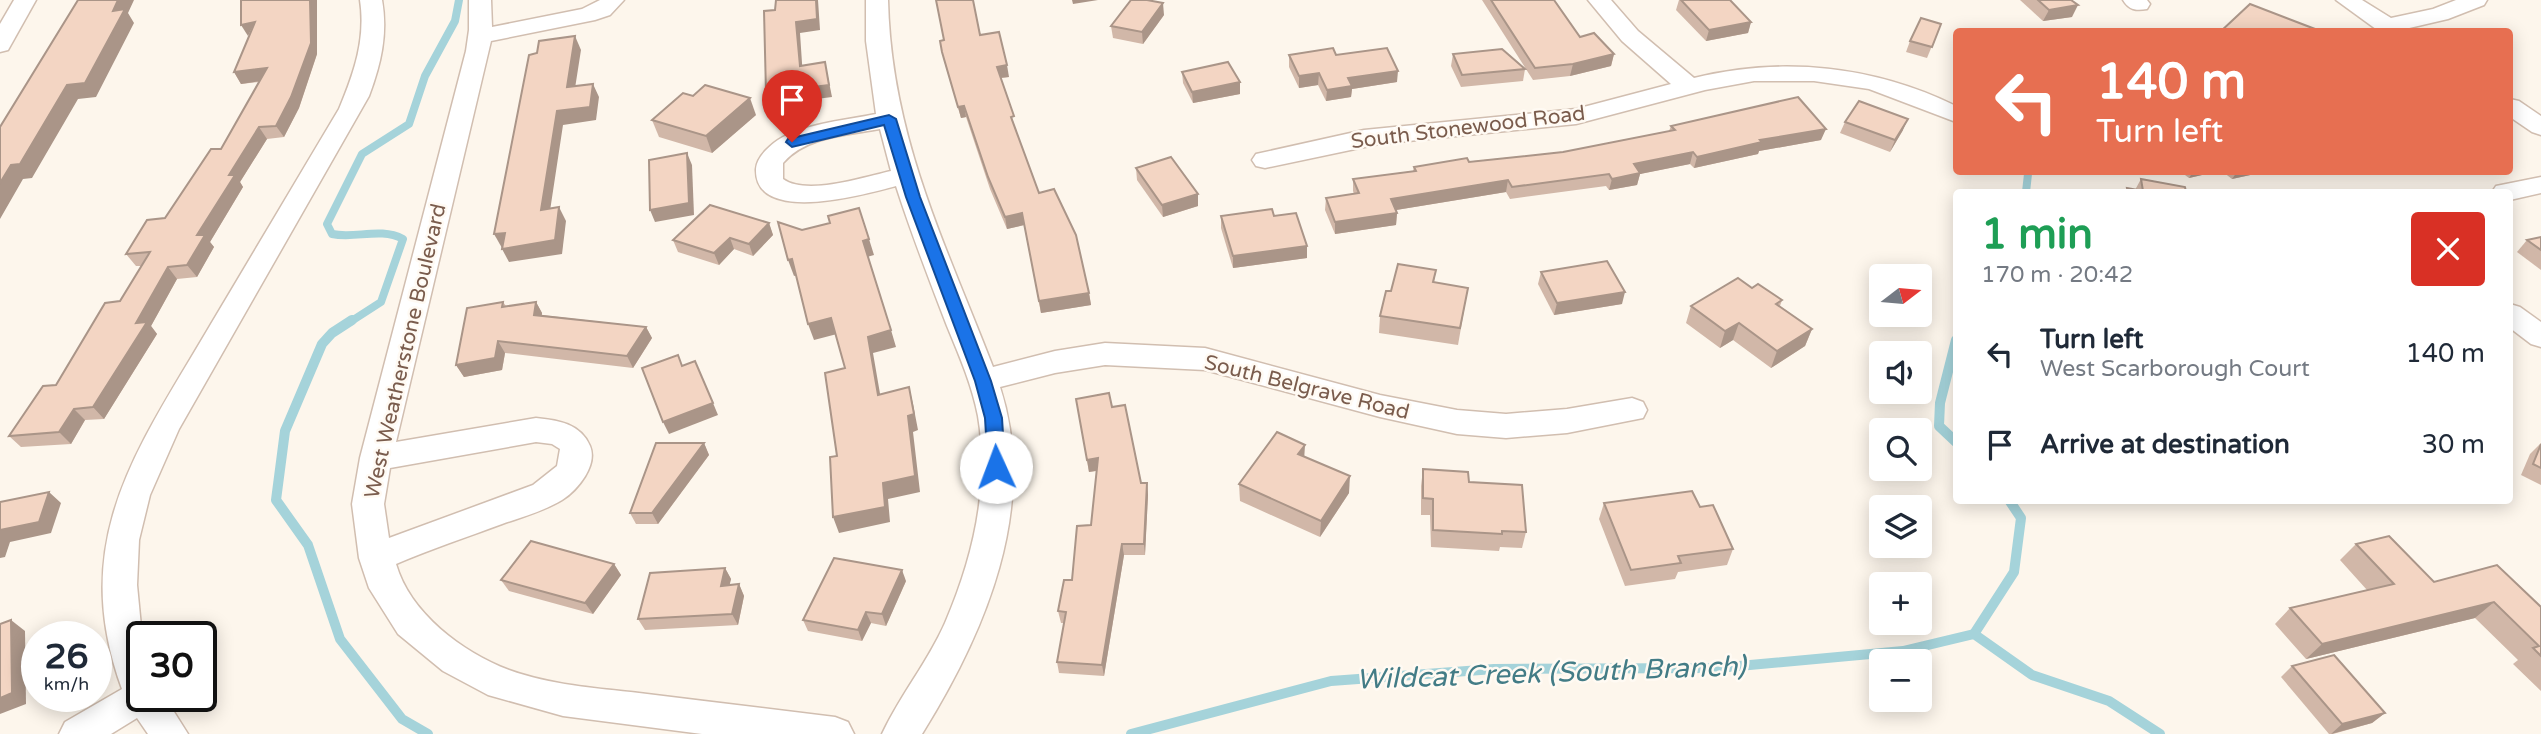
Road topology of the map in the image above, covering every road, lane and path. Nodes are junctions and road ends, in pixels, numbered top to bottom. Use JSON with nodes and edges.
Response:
{"nodes":[{"id":1,"x":26,"y":0,"type":"edge"},
{"id":2,"x":371,"y":0,"type":"edge"},
{"id":3,"x":481,"y":0,"type":"edge"},
{"id":4,"x":613,"y":0,"type":"edge"},
{"id":5,"x":877,"y":0,"type":"edge"},
{"id":6,"x":1599,"y":0,"type":"edge"},
{"id":7,"x":2347,"y":0,"type":"edge"},
{"id":8,"x":2476,"y":0,"type":"edge"},
{"id":9,"x":2390,"y":28,"type":"edge"},
{"id":10,"x":2395,"y":28,"type":"edge"},
{"id":11,"x":480,"y":36,"type":"junction"},
{"id":12,"x":0,"y":45,"type":"edge"},
{"id":13,"x":1690,"y":88,"type":"junction"},
{"id":14,"x":2513,"y":108,"type":"edge"},
{"id":15,"x":1953,"y":114,"type":"edge"},
{"id":16,"x":889,"y":119,"type":"junction"},
{"id":17,"x":2541,"y":127,"type":"edge"},
{"id":18,"x":1265,"y":160,"type":"dead end"},
{"id":19,"x":906,"y":175,"type":"junction"},
{"id":20,"x":2541,"y":185,"type":"edge"},
{"id":21,"x":2513,"y":190,"type":"edge"},
{"id":22,"x":2513,"y":316,"type":"edge"},
{"id":23,"x":2541,"y":337,"type":"edge"},
{"id":24,"x":983,"y":381,"type":"junction"},
{"id":25,"x":1632,"y":410,"type":"dead end"},
{"id":26,"x":376,"y":458,"type":"junction"},
{"id":27,"x":376,"y":558,"type":"junction"},
{"id":28,"x":126,"y":643,"type":"edge"},
{"id":29,"x":126,"y":706,"type":"edge"},
{"id":30,"x":153,"y":712,"type":"edge"},
{"id":31,"x":738,"y":729,"type":"edge"},
{"id":32,"x":78,"y":734,"type":"edge"},
{"id":33,"x":169,"y":734,"type":"edge"},
{"id":34,"x":835,"y":734,"type":"edge"},
{"id":35,"x":901,"y":734,"type":"edge"}],
"edges":[{"from":1,"to":12,"type":"street"},
{"from":2,"to":28,"type":"street"},
{"from":3,"to":11,"type":"street","name":"West Weatherstone Boulevard"},
{"from":4,"to":11,"type":"street"},
{"from":5,"to":16,"type":"street"},
{"from":6,"to":13,"type":"street"},
{"from":7,"to":9,"type":"street"},
{"from":8,"to":10,"type":"street"},
{"from":11,"to":26,"type":"street","name":"West Weatherstone Boulevard"},
{"from":13,"to":15,"type":"street","name":"South Stonewood Road"},
{"from":13,"to":18,"type":"street","name":"South Stonewood Road"},
{"from":14,"to":17,"type":"street"},
{"from":16,"to":19,"type":"street"},
{"from":16,"to":19,"type":"street"},
{"from":19,"to":24,"type":"street"},
{"from":20,"to":21,"type":"street"},
{"from":22,"to":23,"type":"street"},
{"from":24,"to":25,"type":"street","name":"South Belgrave Road"},
{"from":24,"to":35,"type":"street"},
{"from":26,"to":27,"type":"street","name":"West Weatherstone Boulevard"},
{"from":26,"to":27,"type":"street"},
{"from":27,"to":31,"type":"street","name":"West Weatherstone Boulevard"},
{"from":29,"to":32,"type":"street"},
{"from":30,"to":33,"type":"street"},
{"from":31,"to":34,"type":"street","name":"West Weatherstone Boulevard"}]}
